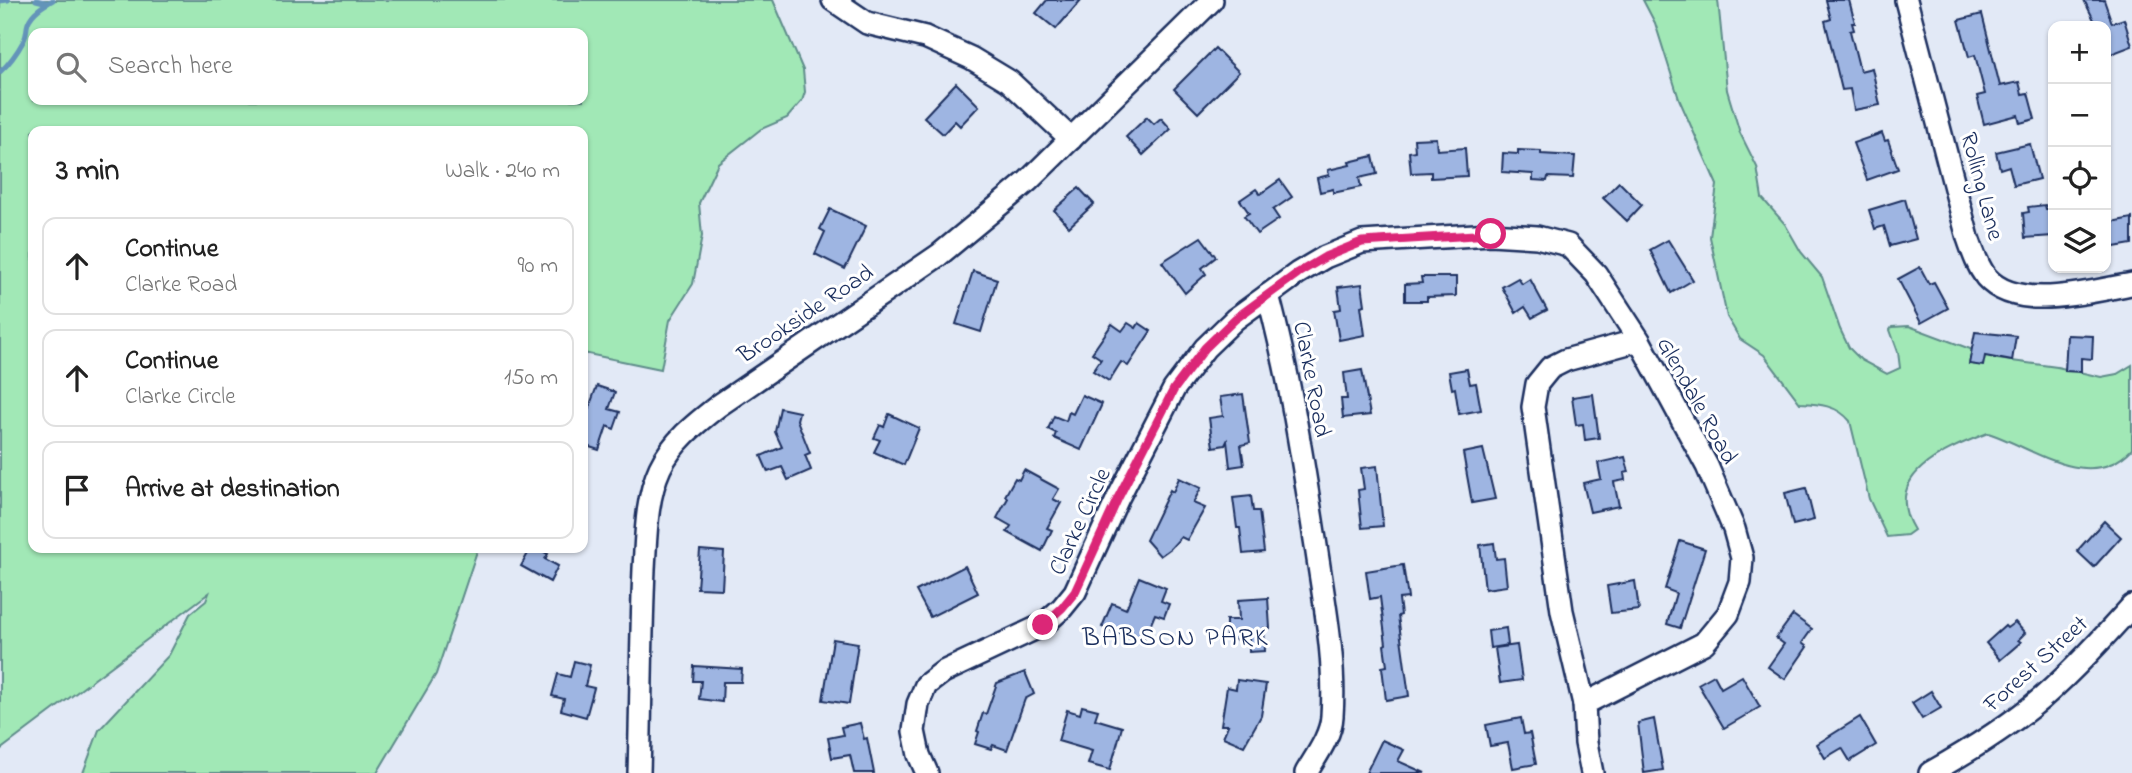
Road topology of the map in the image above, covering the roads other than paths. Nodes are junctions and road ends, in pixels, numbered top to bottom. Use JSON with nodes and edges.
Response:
{"nodes":[{"id":1,"x":833,"y":0,"type":"edge"},
{"id":2,"x":1212,"y":0,"type":"edge"},
{"id":3,"x":1906,"y":0,"type":"edge"},
{"id":4,"x":1072,"y":139,"type":"junction"},
{"id":5,"x":2132,"y":284,"type":"edge"},
{"id":6,"x":1268,"y":295,"type":"junction"},
{"id":7,"x":1639,"y":340,"type":"junction"},
{"id":8,"x":2132,"y":606,"type":"edge"},
{"id":9,"x":1584,"y":704,"type":"junction"},
{"id":10,"x":639,"y":773,"type":"edge"},
{"id":11,"x":928,"y":773,"type":"edge"},
{"id":12,"x":1306,"y":773,"type":"edge"},
{"id":13,"x":1592,"y":773,"type":"edge"},
{"id":14,"x":1930,"y":773,"type":"edge"}],
"edges":[{"from":1,"to":4,"type":"street"},
{"from":2,"to":4,"type":"street","name":"Brookside Road"},
{"from":3,"to":5,"type":"street","name":"Rolling Lane"},
{"from":4,"to":10,"type":"street","name":"Brookside Road"},
{"from":6,"to":7,"type":"street","name":"Clarke Road"},
{"from":6,"to":11,"type":"street","name":"Clarke Circle"},
{"from":6,"to":12,"type":"street","name":"Clarke Road"},
{"from":7,"to":9,"type":"street","name":"Glendale Road"},
{"from":7,"to":9,"type":"street","name":"Glendale Road"},
{"from":8,"to":14,"type":"street","name":"Forest Street"},
{"from":9,"to":13,"type":"street","name":"Glendale Road"}]}
